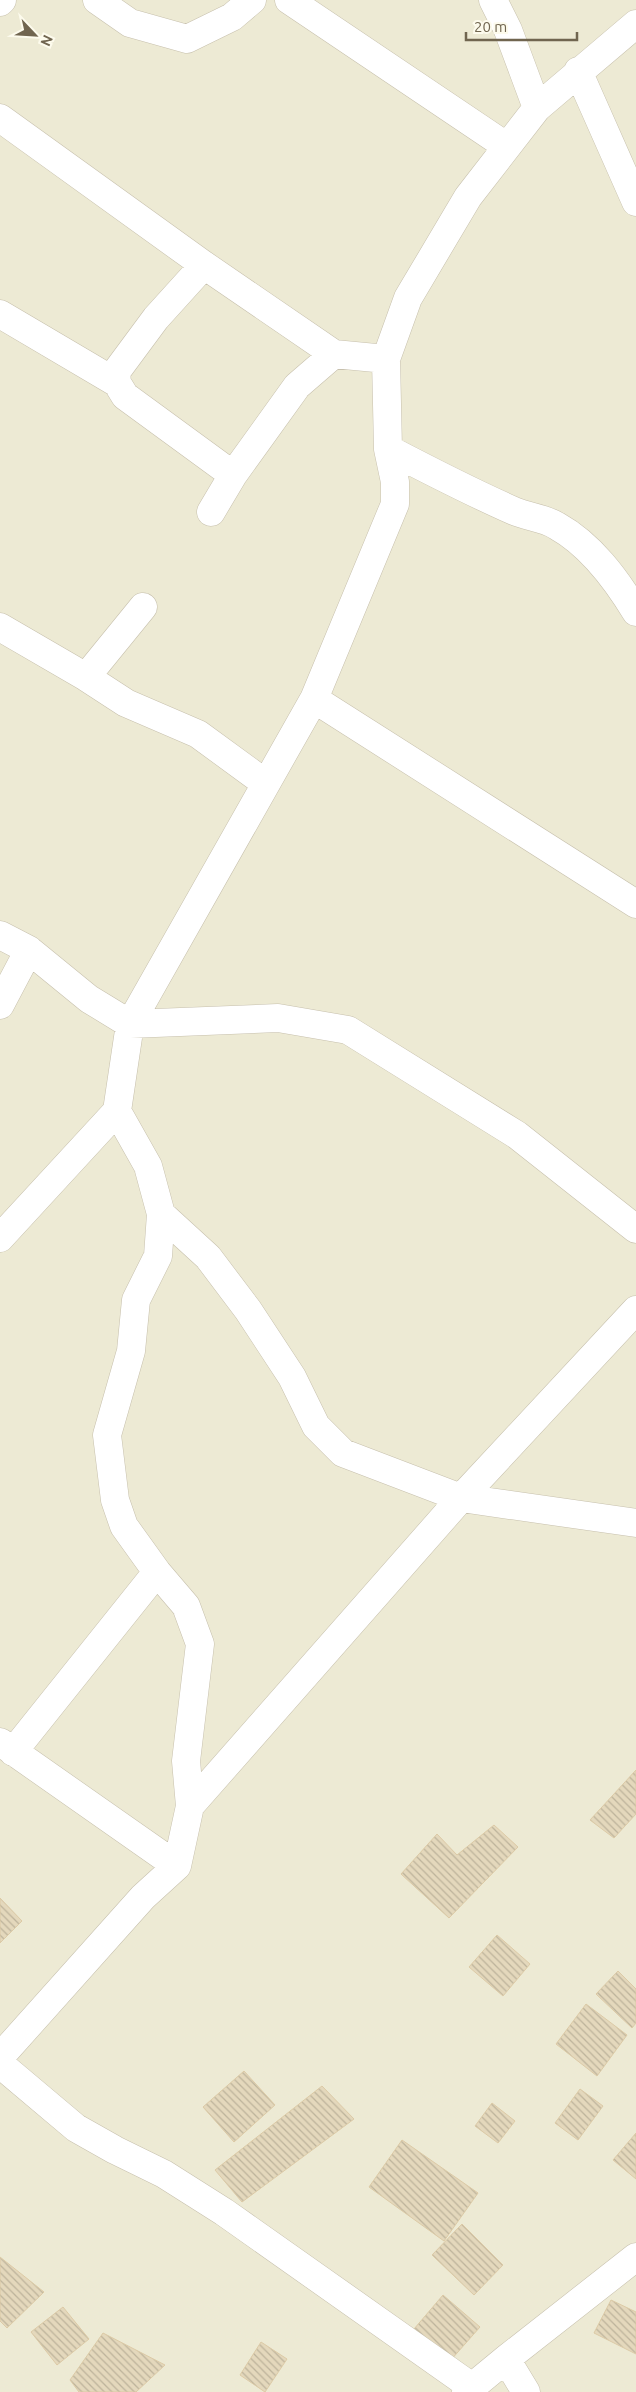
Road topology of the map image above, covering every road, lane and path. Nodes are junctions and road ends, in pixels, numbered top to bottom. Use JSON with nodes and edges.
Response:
{"nodes":[{"id":1,"x":97,"y":0,"type":"edge"},
{"id":2,"x":252,"y":0,"type":"edge"},
{"id":3,"x":289,"y":0,"type":"edge"},
{"id":4,"x":493,"y":0,"type":"edge"},
{"id":5,"x":636,"y":24,"type":"edge"},
{"id":6,"x":578,"y":71,"type":"junction"},
{"id":7,"x":536,"y":108,"type":"junction"},
{"id":8,"x":0,"y":118,"type":"edge"},
{"id":9,"x":506,"y":146,"type":"junction"},
{"id":10,"x":636,"y":202,"type":"edge"},
{"id":11,"x":204,"y":265,"type":"junction"},
{"id":12,"x":0,"y":314,"type":"edge"},
{"id":13,"x":334,"y":354,"type":"junction"},
{"id":14,"x":386,"y":359,"type":"junction"},
{"id":15,"x":117,"y":383,"type":"junction"},
{"id":16,"x":388,"y":449,"type":"junction"},
{"id":17,"x":233,"y":475,"type":"junction"},
{"id":18,"x":211,"y":512,"type":"dead end"},
{"id":19,"x":142,"y":607,"type":"dead end"},
{"id":20,"x":636,"y":612,"type":"edge"},
{"id":21,"x":0,"y":627,"type":"edge"},
{"id":22,"x":86,"y":677,"type":"junction"},
{"id":23,"x":314,"y":699,"type":"junction"},
{"id":24,"x":265,"y":784,"type":"junction"},
{"id":25,"x":636,"y":904,"type":"edge"},
{"id":26,"x":0,"y":935,"type":"edge"},
{"id":27,"x":29,"y":950,"type":"junction"},
{"id":28,"x":0,"y":1005,"type":"edge"},
{"id":29,"x":130,"y":1024,"type":"junction"},
{"id":30,"x":117,"y":1111,"type":"junction"},
{"id":31,"x":161,"y":1214,"type":"junction"},
{"id":32,"x":636,"y":1229,"type":"edge"},
{"id":33,"x":0,"y":1238,"type":"edge"},
{"id":34,"x":636,"y":1310,"type":"edge"},
{"id":35,"x":461,"y":1498,"type":"junction"},
{"id":36,"x":636,"y":1523,"type":"edge"},
{"id":37,"x":157,"y":1572,"type":"junction"},
{"id":38,"x":7,"y":1747,"type":"edge"},
{"id":39,"x":190,"y":1806,"type":"junction"},
{"id":40,"x":177,"y":1866,"type":"junction"},
{"id":41,"x":0,"y":2057,"type":"edge"},
{"id":42,"x":0,"y":2064,"type":"edge"},
{"id":43,"x":636,"y":2257,"type":"edge"},
{"id":44,"x":506,"y":2358,"type":"junction"},
{"id":45,"x":469,"y":2389,"type":"edge"},
{"id":46,"x":526,"y":2392,"type":"edge"}],
"edges":[{"from":1,"to":2,"type":"street"},
{"from":3,"to":9,"type":"street"},
{"from":4,"to":7,"type":"street"},
{"from":5,"to":6,"type":"street"},
{"from":6,"to":7,"type":"street"},
{"from":6,"to":10,"type":"street"},
{"from":7,"to":9,"type":"street"},
{"from":8,"to":11,"type":"street"},
{"from":9,"to":14,"type":"street"},
{"from":11,"to":13,"type":"street"},
{"from":11,"to":15,"type":"street"},
{"from":12,"to":15,"type":"street"},
{"from":13,"to":14,"type":"street"},
{"from":13,"to":17,"type":"street"},
{"from":14,"to":16,"type":"street"},
{"from":15,"to":17,"type":"street"},
{"from":16,"to":20,"type":"street"},
{"from":16,"to":23,"type":"street"},
{"from":17,"to":18,"type":"street"},
{"from":19,"to":22,"type":"street"},
{"from":21,"to":22,"type":"street"},
{"from":22,"to":24,"type":"street"},
{"from":23,"to":24,"type":"street"},
{"from":23,"to":25,"type":"street"},
{"from":24,"to":29,"type":"street"},
{"from":26,"to":27,"type":"street"},
{"from":27,"to":28,"type":"street"},
{"from":27,"to":29,"type":"street"},
{"from":29,"to":30,"type":"street"},
{"from":29,"to":32,"type":"street"},
{"from":30,"to":31,"type":"street"},
{"from":30,"to":33,"type":"street"},
{"from":31,"to":35,"type":"street"},
{"from":31,"to":37,"type":"street"},
{"from":34,"to":35,"type":"street"},
{"from":35,"to":36,"type":"street"},
{"from":35,"to":39,"type":"street"},
{"from":37,"to":38,"type":"street"},
{"from":37,"to":39,"type":"street"},
{"from":38,"to":40,"type":"street"},
{"from":39,"to":40,"type":"street"},
{"from":40,"to":41,"type":"street"},
{"from":42,"to":45,"type":"street"},
{"from":43,"to":44,"type":"street"},
{"from":44,"to":45,"type":"street"},
{"from":44,"to":46,"type":"street"}]}
